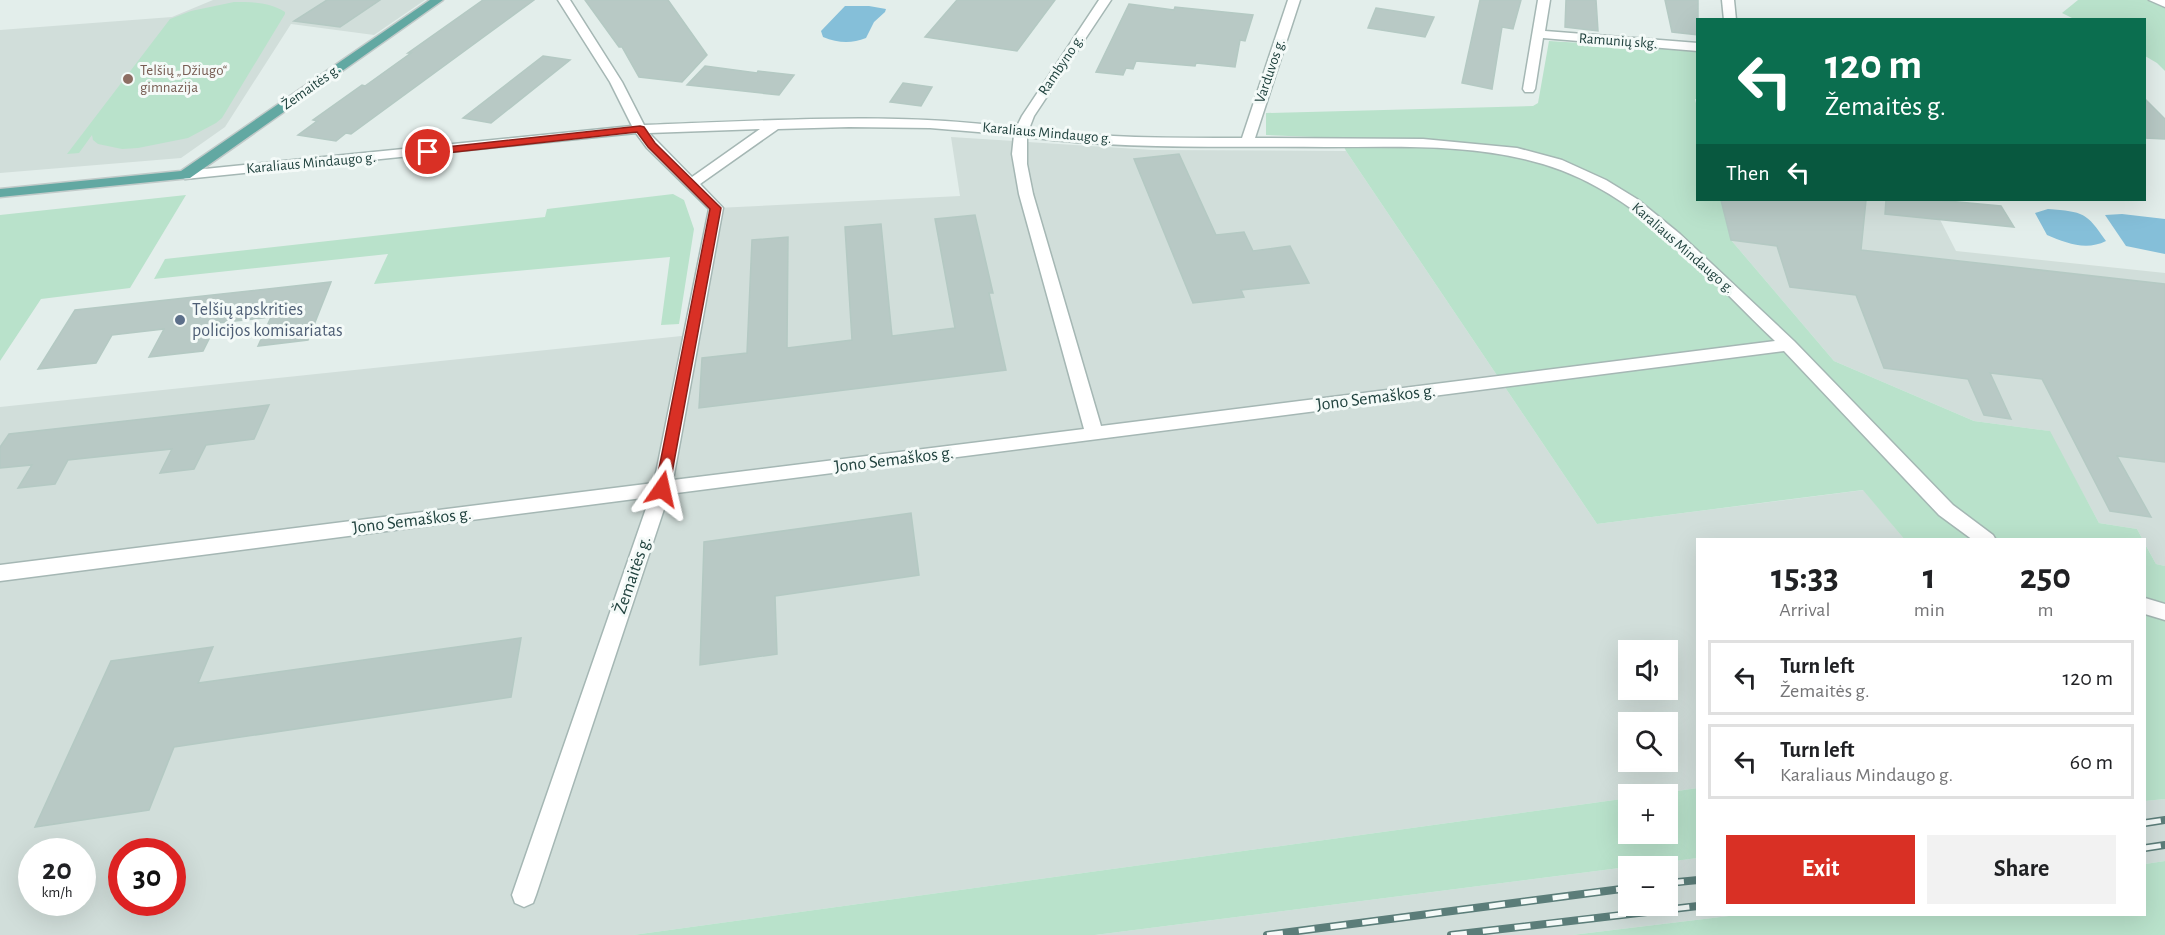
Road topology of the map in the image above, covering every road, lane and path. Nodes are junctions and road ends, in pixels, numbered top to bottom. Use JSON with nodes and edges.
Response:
{"nodes":[{"id":1,"x":437,"y":0,"type":"edge"},
{"id":2,"x":564,"y":0,"type":"edge"},
{"id":3,"x":1105,"y":0,"type":"edge"},
{"id":4,"x":1294,"y":0,"type":"edge"},
{"id":5,"x":1544,"y":0,"type":"edge"},
{"id":6,"x":1728,"y":0,"type":"edge"},
{"id":7,"x":2155,"y":0,"type":"edge"},
{"id":8,"x":2165,"y":4,"type":"edge"},
{"id":9,"x":1730,"y":18,"type":"edge"},
{"id":10,"x":1539,"y":34,"type":"junction"},
{"id":11,"x":1696,"y":46,"type":"edge"},
{"id":12,"x":1530,"y":89,"type":"dead end"},
{"id":13,"x":774,"y":126,"type":"junction"},
{"id":14,"x":640,"y":129,"type":"junction"},
{"id":15,"x":1019,"y":132,"type":"junction"},
{"id":16,"x":1246,"y":142,"type":"junction"},
{"id":17,"x":185,"y":175,"type":"junction"},
{"id":18,"x":692,"y":183,"type":"junction"},
{"id":19,"x":0,"y":193,"type":"edge"},
{"id":20,"x":1788,"y":345,"type":"junction"},
{"id":21,"x":1094,"y":434,"type":"junction"},
{"id":22,"x":662,"y":489,"type":"junction"},
{"id":23,"x":1983,"y":538,"type":"edge"},
{"id":24,"x":0,"y":573,"type":"edge"},
{"id":25,"x":2146,"y":606,"type":"edge"},
{"id":26,"x":2165,"y":612,"type":"edge"},
{"id":27,"x":524,"y":895,"type":"dead end"}],
"edges":[{"from":1,"to":17,"type":"main road","name":"Žemaitės g."},
{"from":2,"to":14,"type":"street","name":"Žemaitės g."},
{"from":3,"to":15,"type":"street","name":"Rambyno g."},
{"from":4,"to":16,"type":"street","name":"Varduvos g."},
{"from":5,"to":10,"type":"street"},
{"from":6,"to":9,"type":"street"},
{"from":7,"to":8,"type":"street"},
{"from":10,"to":11,"type":"street","name":"Ramunių skg."},
{"from":10,"to":12,"type":"street"},
{"from":13,"to":14,"type":"street","name":"Karaliaus Mindaugo g."},
{"from":13,"to":15,"type":"street","name":"Karaliaus Mindaugo g."},
{"from":13,"to":18,"type":"street"},
{"from":14,"to":17,"type":"street","name":"Karaliaus Mindaugo g."},
{"from":14,"to":18,"type":"street","name":"Žemaitės g."},
{"from":15,"to":16,"type":"street","name":"Karaliaus Mindaugo g."},
{"from":15,"to":21,"type":"street"},
{"from":16,"to":20,"type":"street","name":"Karaliaus Mindaugo g."},
{"from":17,"to":19,"type":"main road","name":"Karaliaus Mindaugo g."},
{"from":18,"to":22,"type":"street","name":"Žemaitės g."},
{"from":20,"to":21,"type":"street","name":"Jono Semaškos g."},
{"from":20,"to":23,"type":"street","name":"Karaliaus Mindaugo g."},
{"from":21,"to":22,"type":"street","name":"Jono Semaškos g."},
{"from":22,"to":24,"type":"street","name":"Jono Semaškos g."},
{"from":22,"to":27,"type":"street","name":"Žemaitės g."},
{"from":25,"to":26,"type":"street"}]}
